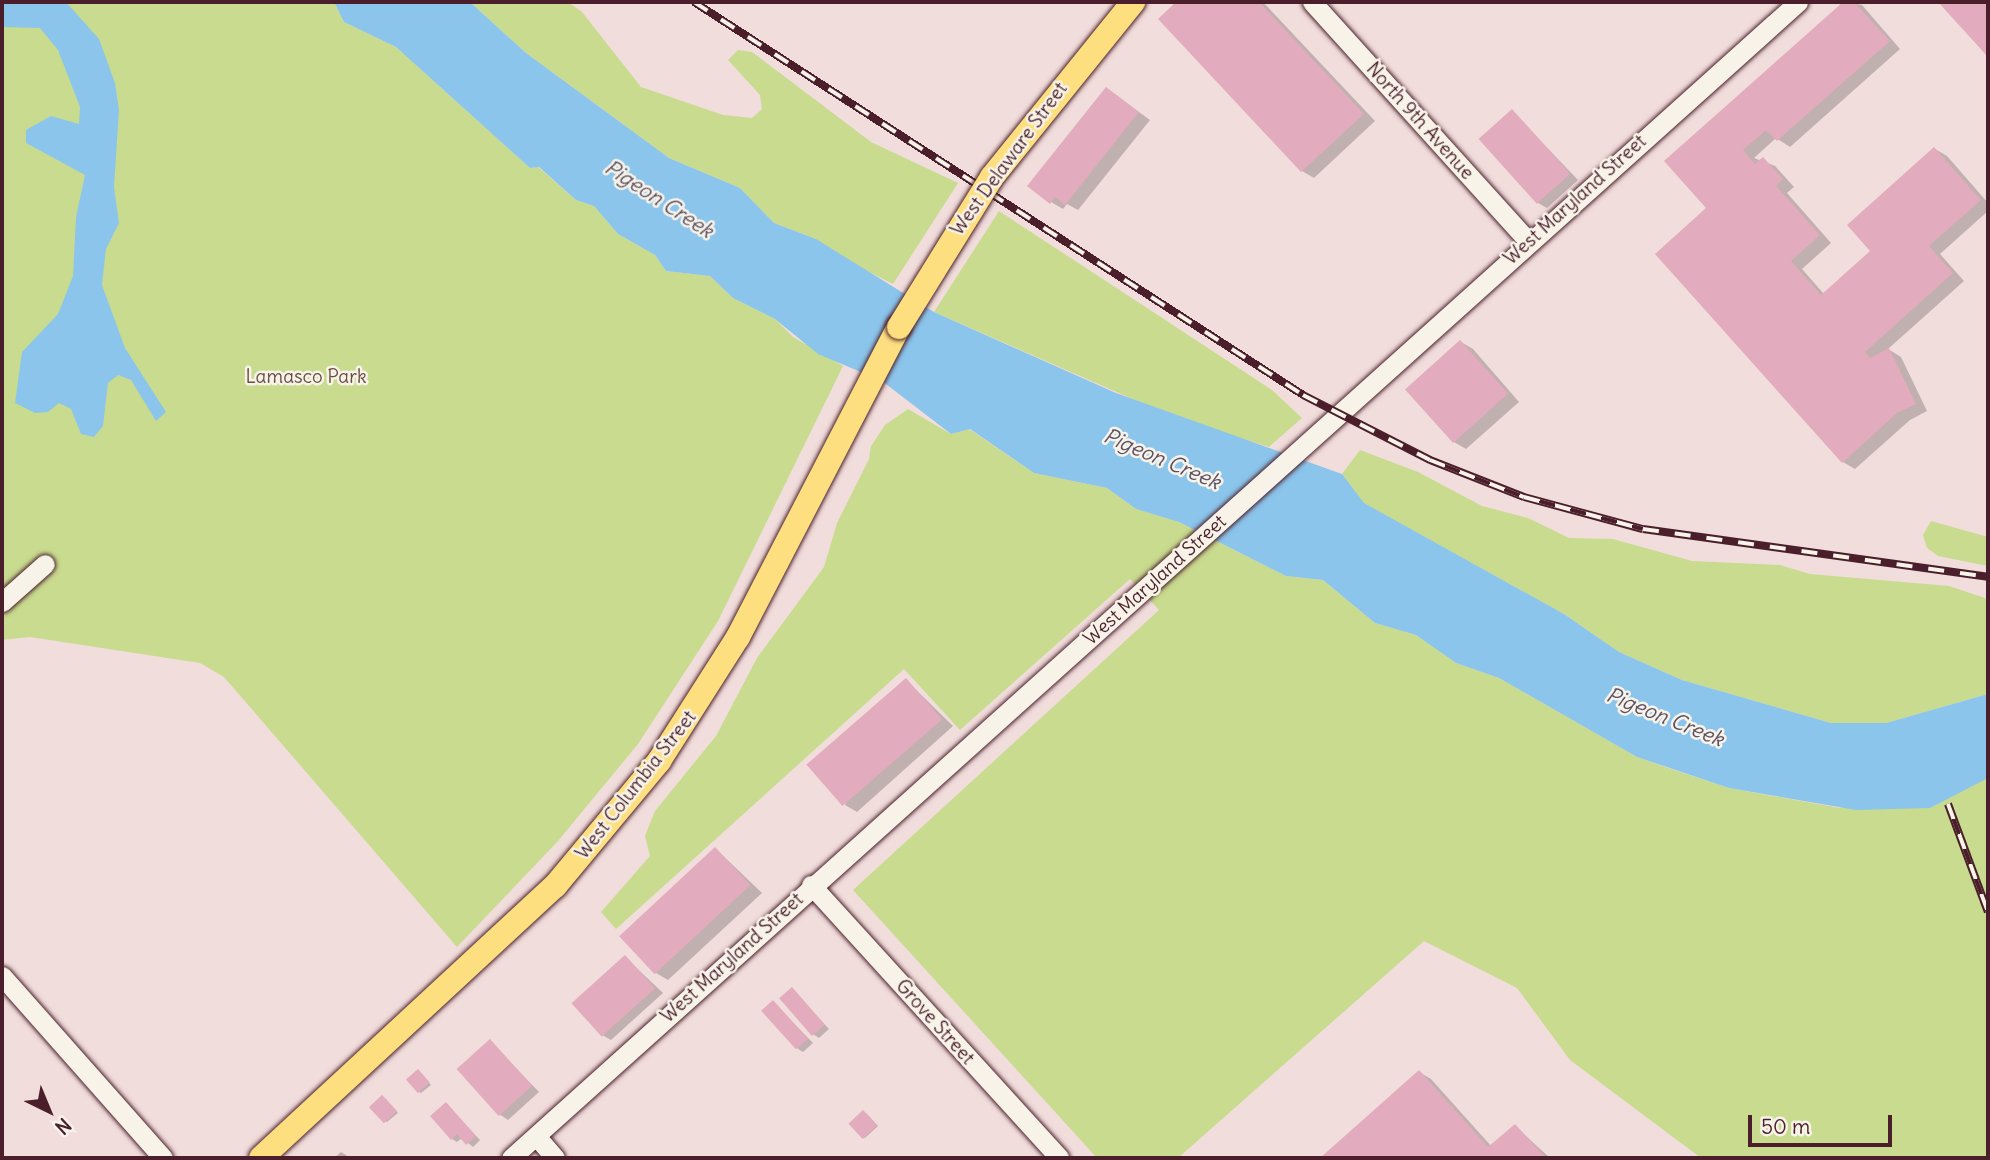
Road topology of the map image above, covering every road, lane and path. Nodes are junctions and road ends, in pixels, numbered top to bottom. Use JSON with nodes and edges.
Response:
{"nodes":[{"id":1,"x":1133,"y":2,"type":"edge"},
{"id":2,"x":1312,"y":2,"type":"edge"},
{"id":3,"x":1798,"y":2,"type":"edge"},
{"id":4,"x":1528,"y":241,"type":"junction"},
{"id":5,"x":899,"y":327,"type":"joint"},
{"id":6,"x":45,"y":564,"type":"dead end"},
{"id":7,"x":2,"y":602,"type":"edge"},
{"id":8,"x":811,"y":885,"type":"junction"},
{"id":9,"x":2,"y":976,"type":"edge"},
{"id":10,"x":536,"y":1136,"type":"junction"},
{"id":11,"x":1050,"y":1155,"type":"edge"},
{"id":12,"x":163,"y":1158,"type":"edge"},
{"id":13,"x":261,"y":1158,"type":"edge"},
{"id":14,"x":511,"y":1158,"type":"edge"},
{"id":15,"x":555,"y":1158,"type":"edge"}],
"edges":[{"from":1,"to":5,"type":"main road","name":"West Delaware Street","bridge":true},
{"from":2,"to":4,"type":"street","name":"North 9th Avenue"},
{"from":3,"to":4,"type":"street","name":"West Maryland Street"},
{"from":4,"to":8,"type":"street","name":"West Maryland Street"},
{"from":5,"to":13,"type":"main road","name":"West Columbia Street"},
{"from":6,"to":7,"type":"street"},
{"from":8,"to":10,"type":"street","name":"West Maryland Street"},
{"from":8,"to":11,"type":"street","name":"Grove Street"},
{"from":9,"to":12,"type":"street"},
{"from":10,"to":14,"type":"street","name":"West Maryland Street"},
{"from":10,"to":15,"type":"street"}]}
